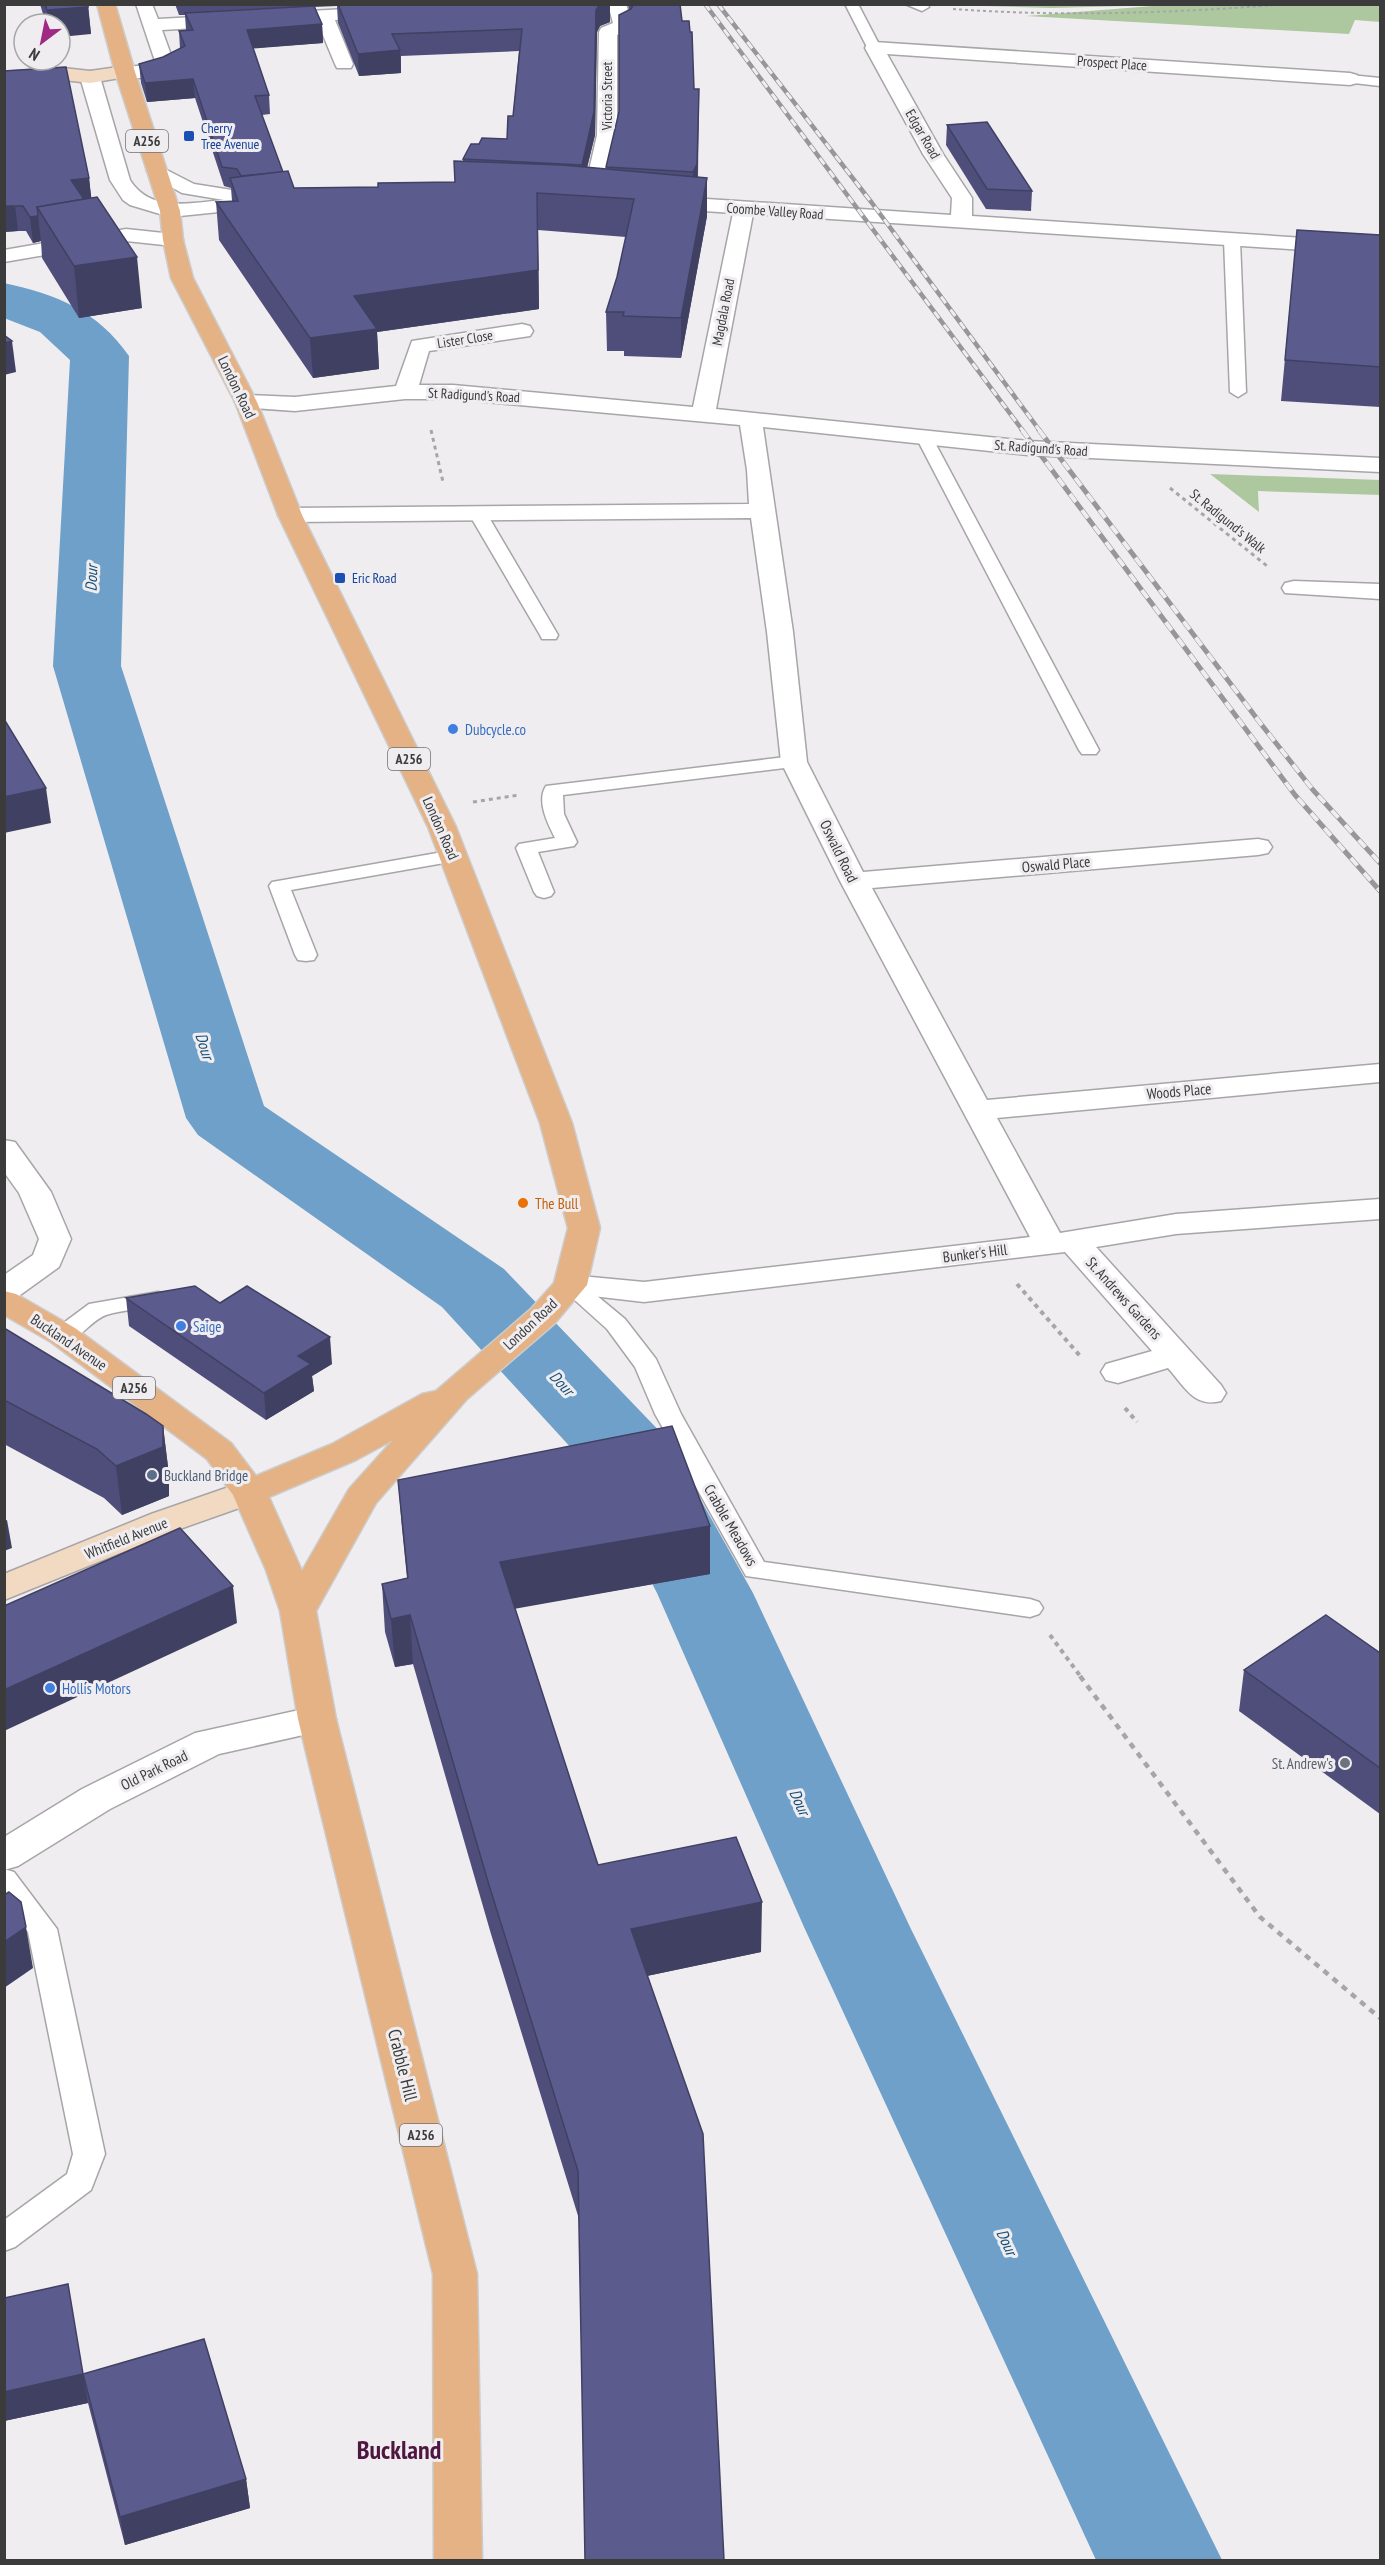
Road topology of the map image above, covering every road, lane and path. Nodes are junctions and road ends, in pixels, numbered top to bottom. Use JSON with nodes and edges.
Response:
{"nodes":[{"id":1,"x":106,"y":4,"type":"edge"},
{"id":2,"x":143,"y":4,"type":"edge"},
{"id":3,"x":616,"y":4,"type":"edge"},
{"id":4,"x":851,"y":4,"type":"edge"},
{"id":5,"x":1288,"y":4,"type":"edge"},
{"id":6,"x":917,"y":6,"type":"edge"},
{"id":7,"x":406,"y":10,"type":"edge"},
{"id":8,"x":324,"y":16,"type":"junction"},
{"id":9,"x":151,"y":25,"type":"junction"},
{"id":10,"x":874,"y":48,"type":"junction"},
{"id":11,"x":344,"y":64,"type":"dead end"},
{"id":12,"x":125,"y":72,"type":"junction"},
{"id":13,"x":90,"y":77,"type":"junction"},
{"id":14,"x":4,"y":78,"type":"edge"},
{"id":15,"x":1350,"y":79,"type":"joint"},
{"id":16,"x":1380,"y":82,"type":"edge"},
{"id":17,"x":157,"y":171,"type":"junction"},
{"id":18,"x":569,"y":195,"type":"edge"},
{"id":19,"x":593,"y":197,"type":"junction"},
{"id":20,"x":616,"y":198,"type":"edge"},
{"id":21,"x":639,"y":200,"type":"edge"},
{"id":22,"x":744,"y":209,"type":"junction"},
{"id":23,"x":170,"y":211,"type":"junction"},
{"id":24,"x":961,"y":222,"type":"junction"},
{"id":25,"x":173,"y":240,"type":"junction"},
{"id":26,"x":1232,"y":240,"type":"junction"},
{"id":27,"x":1380,"y":249,"type":"edge"},
{"id":28,"x":4,"y":256,"type":"edge"},
{"id":29,"x":522,"y":331,"type":"dead end"},
{"id":30,"x":405,"y":392,"type":"junction"},
{"id":31,"x":1238,"y":392,"type":"dead end"},
{"id":32,"x":246,"y":402,"type":"junction"},
{"id":33,"x":703,"y":415,"type":"junction"},
{"id":34,"x":750,"y":419,"type":"junction"},
{"id":35,"x":431,"y":430,"type":"dead end"},
{"id":36,"x":925,"y":439,"type":"junction"},
{"id":37,"x":1380,"y":465,"type":"edge"},
{"id":38,"x":1168,"y":486,"type":"dead end"},
{"id":39,"x":762,"y":511,"type":"junction"},
{"id":40,"x":440,"y":513,"type":"junction"},
{"id":41,"x":478,"y":514,"type":"junction"},
{"id":42,"x":290,"y":515,"type":"junction"},
{"id":43,"x":1294,"y":588,"type":"joint"},
{"id":44,"x":1380,"y":592,"type":"edge"},
{"id":45,"x":549,"y":635,"type":"dead end"},
{"id":46,"x":1089,"y":750,"type":"dead end"},
{"id":47,"x":794,"y":762,"type":"junction"},
{"id":48,"x":553,"y":790,"type":"junction"},
{"id":49,"x":434,"y":808,"type":"junction"},
{"id":50,"x":1258,"y":848,"type":"dead end"},
{"id":51,"x":454,"y":856,"type":"junction"},
{"id":52,"x":854,"y":882,"type":"junction"},
{"id":53,"x":544,"y":892,"type":"dead end"},
{"id":54,"x":306,"y":955,"type":"dead end"},
{"id":55,"x":1380,"y":1073,"type":"edge"},
{"id":56,"x":978,"y":1110,"type":"junction"},
{"id":57,"x":4,"y":1149,"type":"edge"},
{"id":58,"x":1380,"y":1209,"type":"edge"},
{"id":59,"x":1061,"y":1243,"type":"junction"},
{"id":60,"x":989,"y":1252,"type":"junction"},
{"id":61,"x":570,"y":1285,"type":"junction"},
{"id":62,"x":4,"y":1292,"type":"edge"},
{"id":63,"x":175,"y":1297,"type":"edge"},
{"id":64,"x":4,"y":1301,"type":"edge"},
{"id":65,"x":63,"y":1335,"type":"junction"},
{"id":66,"x":1175,"y":1355,"type":"junction"},
{"id":67,"x":1083,"y":1360,"type":"dead end"},
{"id":68,"x":1120,"y":1388,"type":"joint"},
{"id":69,"x":455,"y":1391,"type":"junction"},
{"id":70,"x":1209,"y":1393,"type":"dead end"},
{"id":71,"x":1137,"y":1422,"type":"dead end"},
{"id":72,"x":249,"y":1492,"type":"junction"},
{"id":73,"x":4,"y":1588,"type":"edge"},
{"id":74,"x":1030,"y":1608,"type":"joint"},
{"id":75,"x":298,"y":1611,"type":"junction"},
{"id":76,"x":317,"y":1719,"type":"junction"},
{"id":77,"x":4,"y":1856,"type":"edge"},
{"id":78,"x":4,"y":1880,"type":"edge"},
{"id":79,"x":1380,"y":2018,"type":"edge"},
{"id":80,"x":4,"y":2238,"type":"edge"},
{"id":81,"x":458,"y":2560,"type":"edge"}],
"edges":[{"from":1,"to":12,"type":"main road","name":"London Road","number":"A256"},
{"from":2,"to":9,"type":"street"},
{"from":3,"to":19,"type":"street","name":"Victoria Street"},
{"from":4,"to":10,"type":"lane"},
{"from":5,"to":6,"type":"path"},
{"from":7,"to":8,"type":"street"},
{"from":8,"to":9,"type":"street"},
{"from":8,"to":11,"type":"street"},
{"from":9,"to":12,"type":"street"},
{"from":10,"to":15,"type":"street","name":"Prospect Place"},
{"from":10,"to":24,"type":"street","name":"Edgar Road"},
{"from":12,"to":13,"type":"street"},
{"from":12,"to":17,"type":"main road","name":"London Road","number":"A256"},
{"from":13,"to":14,"type":"street"},
{"from":13,"to":23,"type":"street"},
{"from":15,"to":16,"type":"lane"},
{"from":17,"to":23,"type":"main road","name":"London Road","number":"A256"},
{"from":17,"to":23,"type":"street"},
{"from":18,"to":19,"type":"street"},
{"from":19,"to":20,"type":"street"},
{"from":21,"to":22,"type":"street","name":"Coombe Valley Road"},
{"from":22,"to":24,"type":"street","name":"Coombe Valley Road"},
{"from":22,"to":33,"type":"street","name":"Magdala Road"},
{"from":23,"to":25,"type":"main road","name":"London Road","number":"A256"},
{"from":24,"to":26,"type":"street","name":"Coombe Valley Road"},
{"from":25,"to":28,"type":"street"},
{"from":25,"to":32,"type":"main road","name":"London Road","number":"A256"},
{"from":26,"to":27,"type":"street","name":"Coombe Valley Road"},
{"from":26,"to":31,"type":"lane"},
{"from":29,"to":30,"type":"street","name":"Lister Close"},
{"from":30,"to":32,"type":"street","name":"St Radigund's Road"},
{"from":30,"to":33,"type":"street","name":"St Radigund's Road"},
{"from":32,"to":42,"type":"main road","name":"London Road","number":"A256"},
{"from":33,"to":34,"type":"street","name":"St. Radigund's Road"},
{"from":34,"to":36,"type":"street","name":"St. Radigund's Road"},
{"from":34,"to":39,"type":"street","name":"Oswald Road"},
{"from":35,"to":40,"type":"path"},
{"from":36,"to":37,"type":"street","name":"St. Radigund's Road"},
{"from":36,"to":46,"type":"lane"},
{"from":38,"to":43,"type":"path","name":"St. Radigund's Walk"},
{"from":39,"to":41,"type":"street"},
{"from":39,"to":47,"type":"street","name":"Oswald Road"},
{"from":40,"to":41,"type":"street"},
{"from":40,"to":42,"type":"street"},
{"from":41,"to":45,"type":"lane"},
{"from":42,"to":49,"type":"main road","name":"London Road","number":"A256"},
{"from":43,"to":44,"type":"street"},
{"from":47,"to":48,"type":"lane"},
{"from":47,"to":52,"type":"street","name":"Oswald Road"},
{"from":48,"to":49,"type":"path"},
{"from":48,"to":53,"type":"lane"},
{"from":49,"to":51,"type":"main road","name":"London Road","number":"A256"},
{"from":50,"to":52,"type":"street","name":"Oswald Place"},
{"from":51,"to":54,"type":"lane"},
{"from":51,"to":61,"type":"main road","name":"London Road","number":"A256"},
{"from":52,"to":56,"type":"street","name":"Oswald Road"},
{"from":55,"to":56,"type":"street","name":"Woods Place"},
{"from":56,"to":59,"type":"street","name":"Oswald Road"},
{"from":57,"to":62,"type":"street"},
{"from":58,"to":59,"type":"street","name":"Bunker's Hill"},
{"from":59,"to":60,"type":"street","name":"Bunker's Hill"},
{"from":59,"to":66,"type":"street","name":"St. Andrews Gardens"},
{"from":60,"to":61,"type":"street","name":"Bunker's Hill"},
{"from":60,"to":67,"type":"path"},
{"from":61,"to":69,"type":"main road","name":"London Road","number":"A256"},
{"from":61,"to":74,"type":"lane","name":"Crabble Meadows"},
{"from":63,"to":65,"type":"lane"},
{"from":64,"to":65,"type":"main road","name":"Buckland Avenue","number":"A256"},
{"from":65,"to":72,"type":"main road","name":"Buckland Avenue","number":"A256"},
{"from":66,"to":68,"type":"street","name":"St. Andrews Gardens"},
{"from":66,"to":70,"type":"street","name":"St. Andrews Gardens"},
{"from":68,"to":71,"type":"path"},
{"from":69,"to":72,"type":"main road","name":"London Road","number":"A256"},
{"from":69,"to":75,"type":"main road","name":"London Road","number":"A256"},
{"from":72,"to":73,"type":"street","name":"Whitfield Avenue"},
{"from":72,"to":75,"type":"main road","name":"Buckland Avenue","number":"A256"},
{"from":74,"to":79,"type":"path"},
{"from":75,"to":76,"type":"main road","name":"Crabble Hill","number":"A256"},
{"from":76,"to":77,"type":"street","name":"Old Park Road"},
{"from":76,"to":81,"type":"main road","name":"Crabble Hill","number":"A256"},
{"from":78,"to":80,"type":"lane"}]}
